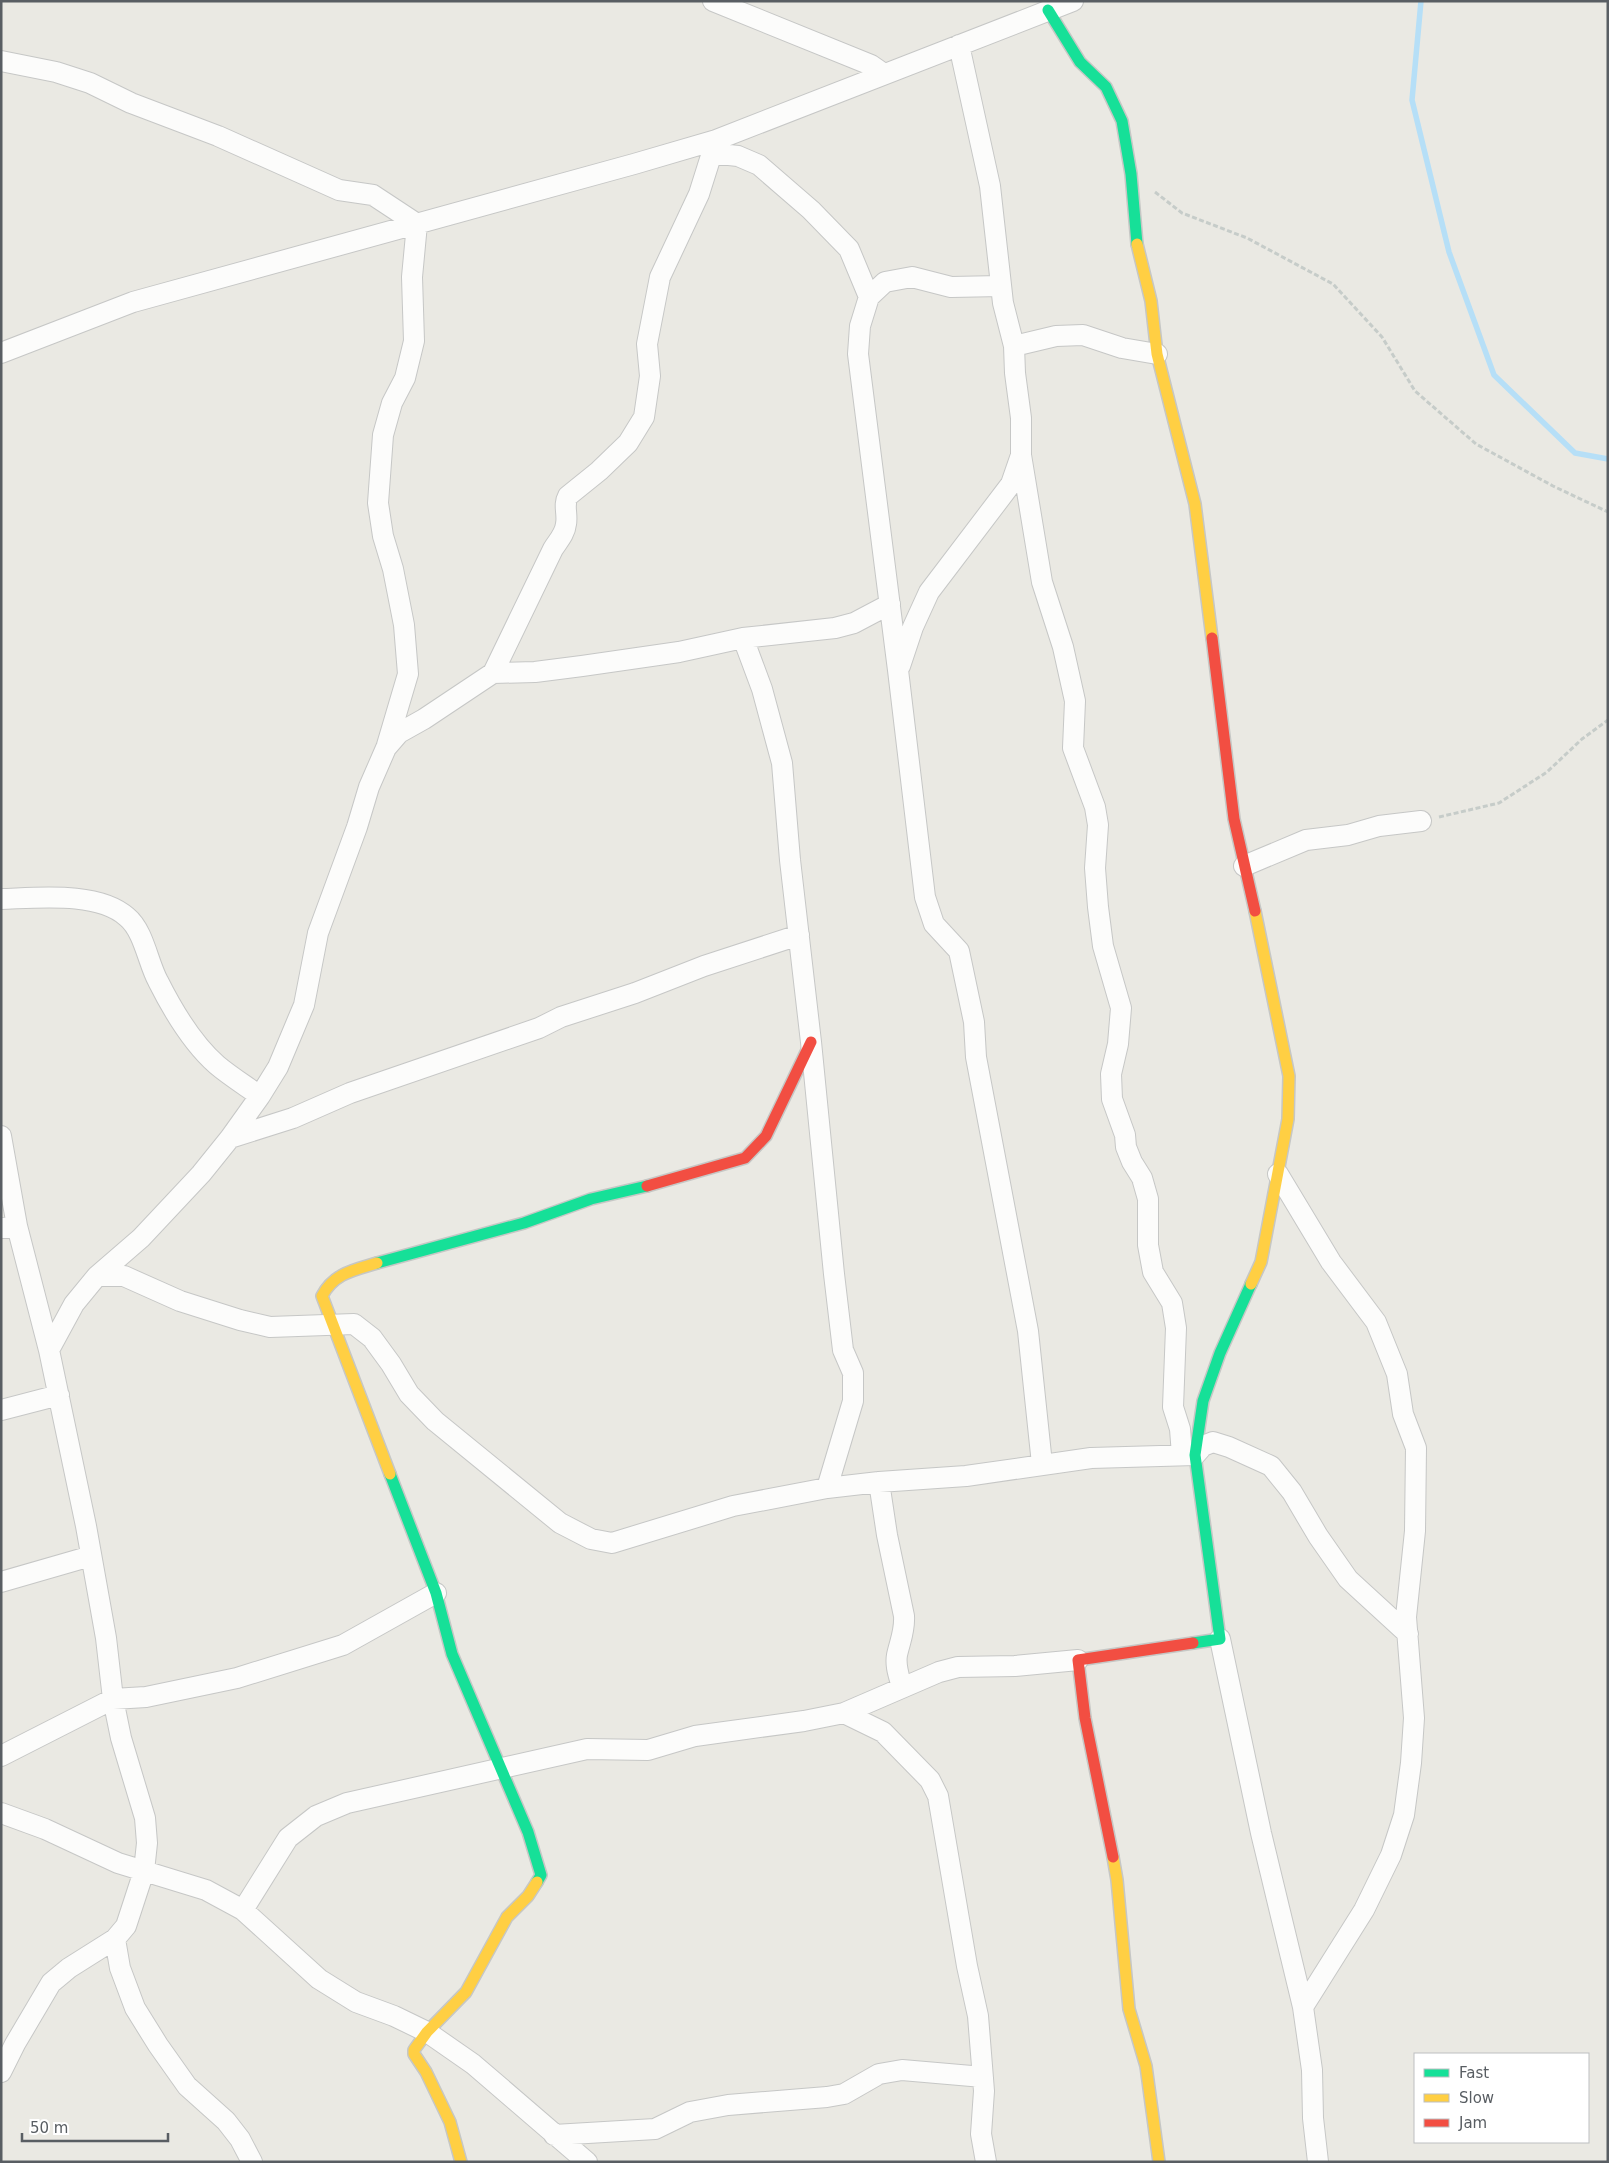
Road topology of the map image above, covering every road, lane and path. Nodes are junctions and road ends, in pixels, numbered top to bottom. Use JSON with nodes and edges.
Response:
{"nodes":[{"id":1,"x":713,"y":1,"type":"edge"},
{"id":2,"x":1074,"y":1,"type":"edge"},
{"id":3,"x":1048,"y":10,"type":"junction"},
{"id":4,"x":959,"y":45,"type":"junction"},
{"id":5,"x":1,"y":62,"type":"edge"},
{"id":6,"x":884,"y":74,"type":"junction"},
{"id":7,"x":714,"y":146,"type":"junction"},
{"id":8,"x":1131,"y":174,"type":"junction"},
{"id":9,"x":417,"y":224,"type":"junction"},
{"id":10,"x":1001,"y":286,"type":"junction"},
{"id":11,"x":869,"y":297,"type":"junction"},
{"id":12,"x":1014,"y":346,"type":"junction"},
{"id":13,"x":1,"y":353,"type":"edge"},
{"id":14,"x":1157,"y":354,"type":"junction"},
{"id":15,"x":1021,"y":455,"type":"junction"},
{"id":16,"x":1608,"y":512,"type":"edge"},
{"id":17,"x":890,"y":604,"type":"junction"},
{"id":18,"x":743,"y":638,"type":"junction"},
{"id":19,"x":898,"y":670,"type":"junction"},
{"id":20,"x":493,"y":673,"type":"junction"},
{"id":21,"x":1608,"y":720,"type":"edge"},
{"id":22,"x":386,"y":748,"type":"junction"},
{"id":23,"x":1421,"y":821,"type":"joint"},
{"id":24,"x":1244,"y":866,"type":"junction"},
{"id":25,"x":1,"y":899,"type":"edge"},
{"id":26,"x":799,"y":935,"type":"junction"},
{"id":27,"x":811,"y":1042,"type":"junction"},
{"id":28,"x":260,"y":1096,"type":"junction"},
{"id":29,"x":1,"y":1136,"type":"edge"},
{"id":30,"x":230,"y":1138,"type":"junction"},
{"id":31,"x":1278,"y":1174,"type":"junction"},
{"id":32,"x":9,"y":1227,"type":"edge"},
{"id":33,"x":97,"y":1276,"type":"junction"},
{"id":34,"x":333,"y":1325,"type":"junction"},
{"id":35,"x":49,"y":1350,"type":"junction"},
{"id":36,"x":58,"y":1395,"type":"junction"},
{"id":37,"x":1,"y":1410,"type":"edge"},
{"id":38,"x":1188,"y":1455,"type":"junction"},
{"id":39,"x":1042,"y":1464,"type":"junction"},
{"id":40,"x":879,"y":1482,"type":"junction"},
{"id":41,"x":827,"y":1488,"type":"junction"},
{"id":42,"x":91,"y":1556,"type":"junction"},
{"id":43,"x":1,"y":1582,"type":"edge"},
{"id":44,"x":436,"y":1593,"type":"junction"},
{"id":45,"x":1408,"y":1634,"type":"junction"},
{"id":46,"x":1220,"y":1639,"type":"junction"},
{"id":47,"x":1078,"y":1660,"type":"junction"},
{"id":48,"x":902,"y":1687,"type":"junction"},
{"id":49,"x":113,"y":1699,"type":"junction"},
{"id":50,"x":844,"y":1713,"type":"junction"},
{"id":51,"x":1,"y":1756,"type":"edge"},
{"id":52,"x":500,"y":1770,"type":"junction"},
{"id":53,"x":1,"y":1813,"type":"edge"},
{"id":54,"x":144,"y":1871,"type":"junction"},
{"id":55,"x":243,"y":1910,"type":"junction"},
{"id":56,"x":114,"y":1939,"type":"junction"},
{"id":57,"x":1303,"y":2007,"type":"junction"},
{"id":58,"x":428,"y":2032,"type":"junction"},
{"id":59,"x":1,"y":2072,"type":"edge"},
{"id":60,"x":983,"y":2077,"type":"junction"},
{"id":61,"x":554,"y":2135,"type":"junction"},
{"id":62,"x":252,"y":2162,"type":"edge"},
{"id":63,"x":462,"y":2162,"type":"edge"},
{"id":64,"x":587,"y":2162,"type":"edge"},
{"id":65,"x":986,"y":2162,"type":"edge"},
{"id":66,"x":1159,"y":2162,"type":"edge"},
{"id":67,"x":1318,"y":2162,"type":"edge"}],
"edges":[{"from":1,"to":6,"type":"street"},
{"from":2,"to":3,"type":"street"},
{"from":3,"to":4,"type":"street"},
{"from":3,"to":8,"type":"street"},
{"from":4,"to":6,"type":"street"},
{"from":4,"to":10,"type":"street"},
{"from":5,"to":9,"type":"street"},
{"from":6,"to":7,"type":"street"},
{"from":7,"to":9,"type":"street"},
{"from":7,"to":11,"type":"street"},
{"from":7,"to":20,"type":"street"},
{"from":8,"to":14,"type":"street"},
{"from":8,"to":16,"type":"path"},
{"from":9,"to":13,"type":"street"},
{"from":9,"to":22,"type":"street"},
{"from":10,"to":11,"type":"street"},
{"from":10,"to":12,"type":"street"},
{"from":11,"to":17,"type":"street"},
{"from":12,"to":14,"type":"street"},
{"from":12,"to":15,"type":"street"},
{"from":14,"to":24,"type":"street"},
{"from":15,"to":19,"type":"street"},
{"from":15,"to":38,"type":"street"},
{"from":17,"to":18,"type":"street"},
{"from":17,"to":19,"type":"street"},
{"from":18,"to":20,"type":"street"},
{"from":18,"to":26,"type":"street"},
{"from":19,"to":39,"type":"street"},
{"from":20,"to":22,"type":"street"},
{"from":21,"to":23,"type":"path"},
{"from":22,"to":28,"type":"street"},
{"from":23,"to":24,"type":"street"},
{"from":24,"to":31,"type":"street"},
{"from":25,"to":28,"type":"street"},
{"from":26,"to":27,"type":"street"},
{"from":26,"to":30,"type":"street"},
{"from":27,"to":34,"type":"street"},
{"from":27,"to":41,"type":"street"},
{"from":28,"to":30,"type":"street"},
{"from":29,"to":32,"type":"street"},
{"from":30,"to":33,"type":"street"},
{"from":31,"to":38,"type":"street"},
{"from":31,"to":45,"type":"street"},
{"from":32,"to":35,"type":"street"},
{"from":33,"to":34,"type":"street"},
{"from":33,"to":35,"type":"street"},
{"from":34,"to":41,"type":"street"},
{"from":34,"to":44,"type":"street"},
{"from":35,"to":36,"type":"street"},
{"from":36,"to":37,"type":"street"},
{"from":36,"to":42,"type":"street"},
{"from":38,"to":39,"type":"street"},
{"from":38,"to":45,"type":"street"},
{"from":38,"to":46,"type":"street"},
{"from":39,"to":40,"type":"street"},
{"from":40,"to":41,"type":"street"},
{"from":40,"to":48,"type":"street"},
{"from":42,"to":43,"type":"street"},
{"from":42,"to":49,"type":"street"},
{"from":44,"to":49,"type":"street"},
{"from":44,"to":52,"type":"street"},
{"from":45,"to":57,"type":"street"},
{"from":46,"to":47,"type":"street"},
{"from":46,"to":57,"type":"street"},
{"from":47,"to":48,"type":"street"},
{"from":47,"to":66,"type":"street"},
{"from":48,"to":50,"type":"street"},
{"from":49,"to":51,"type":"street"},
{"from":49,"to":54,"type":"street"},
{"from":50,"to":52,"type":"street"},
{"from":50,"to":60,"type":"street"},
{"from":52,"to":55,"type":"street"},
{"from":52,"to":58,"type":"street"},
{"from":53,"to":54,"type":"street"},
{"from":54,"to":55,"type":"street"},
{"from":54,"to":56,"type":"street"},
{"from":55,"to":58,"type":"street"},
{"from":56,"to":59,"type":"street"},
{"from":56,"to":62,"type":"street"},
{"from":57,"to":67,"type":"street"},
{"from":58,"to":61,"type":"street"},
{"from":58,"to":63,"type":"street"},
{"from":60,"to":61,"type":"street"},
{"from":60,"to":65,"type":"street"},
{"from":61,"to":64,"type":"street"}]}
